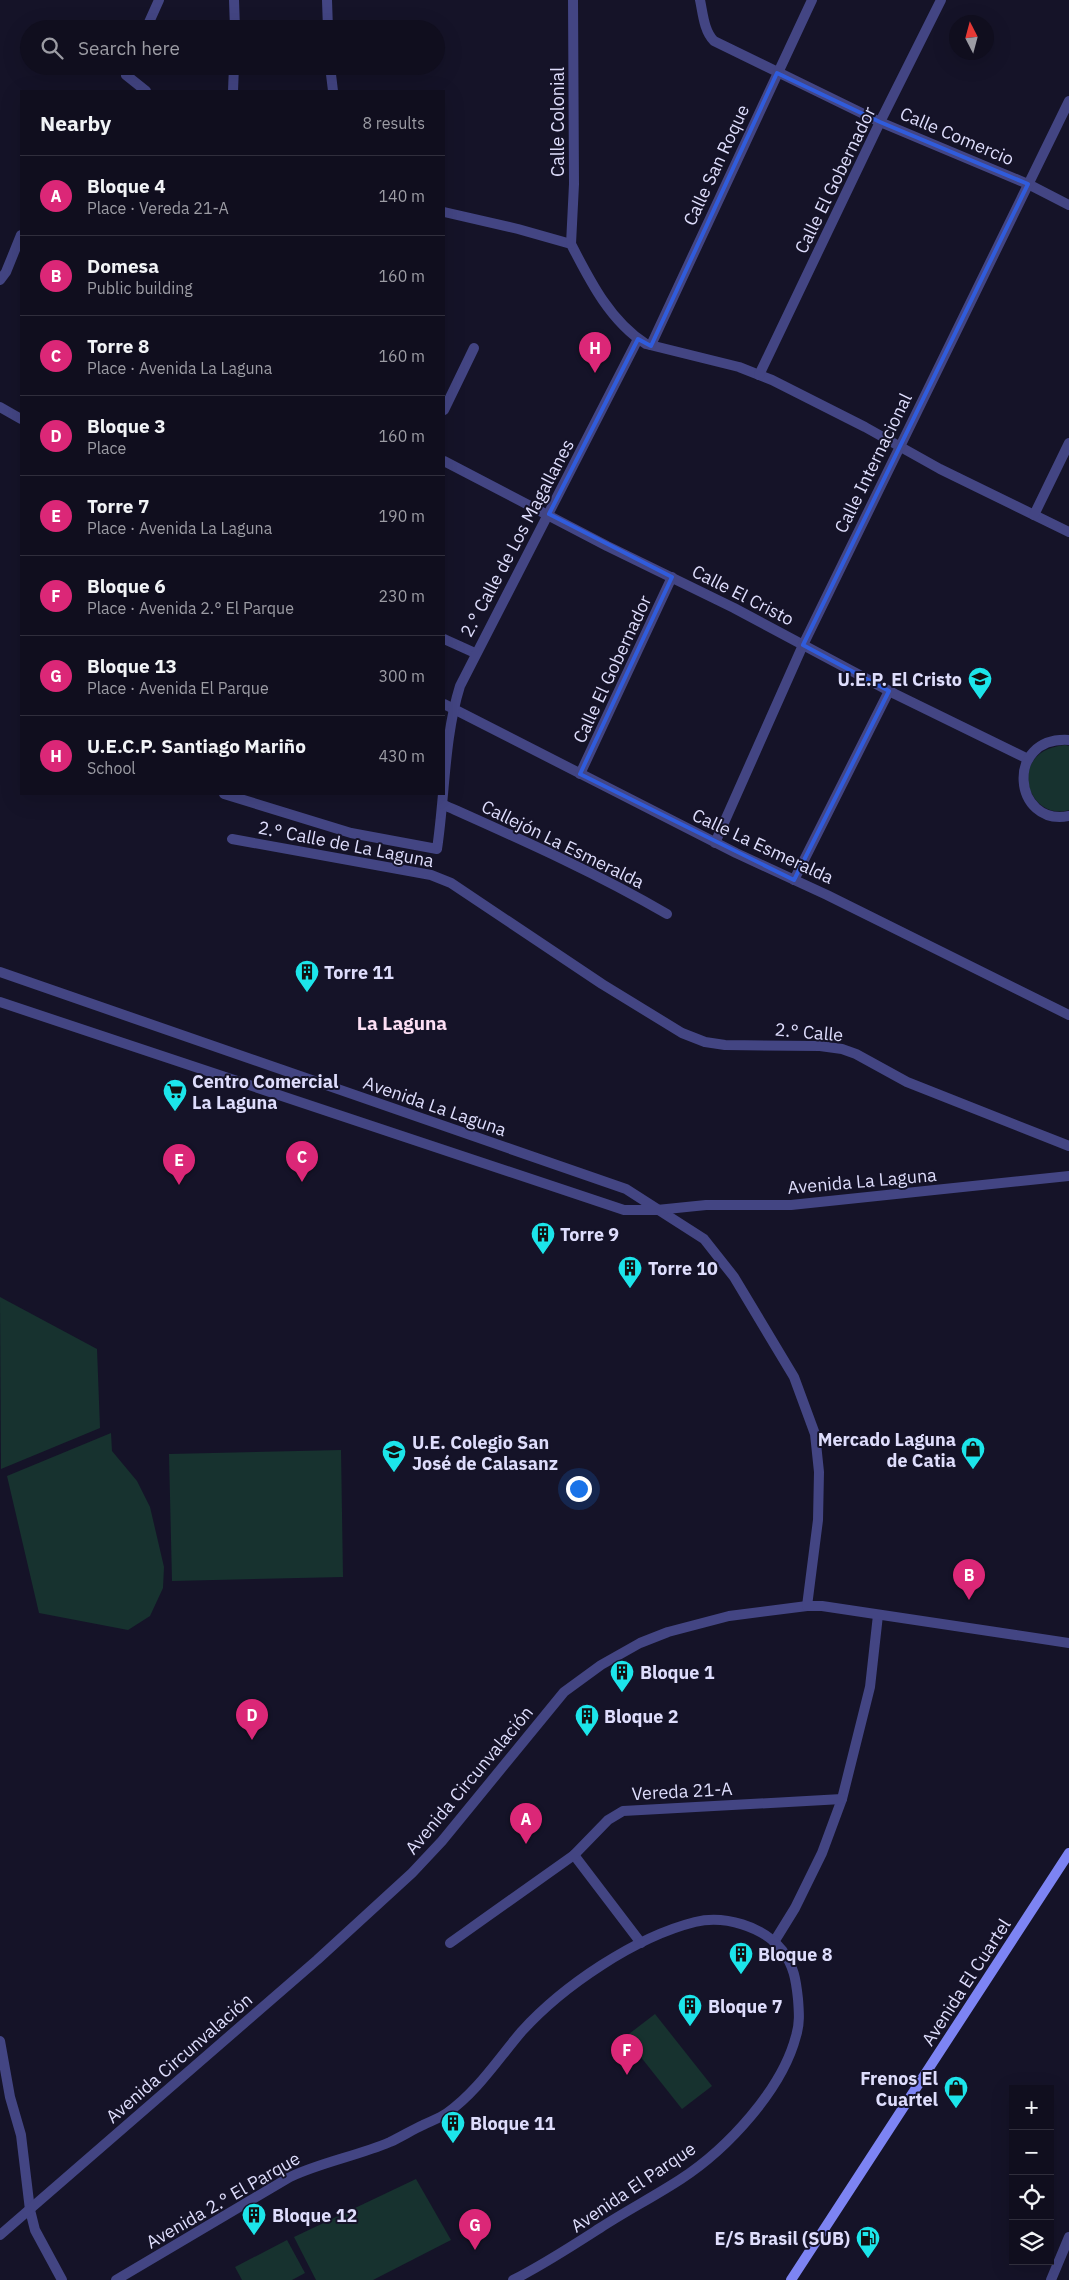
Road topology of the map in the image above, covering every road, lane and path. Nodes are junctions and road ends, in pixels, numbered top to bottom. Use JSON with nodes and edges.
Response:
{"nodes":[{"id":1,"x":159,"y":0,"type":"edge"},
{"id":2,"x":234,"y":0,"type":"edge"},
{"id":3,"x":327,"y":0,"type":"edge"},
{"id":4,"x":572,"y":0,"type":"edge"},
{"id":5,"x":700,"y":0,"type":"edge"},
{"id":6,"x":812,"y":0,"type":"edge"},
{"id":7,"x":941,"y":0,"type":"edge"},
{"id":8,"x":150,"y":20,"type":"edge"},
{"id":9,"x":234,"y":20,"type":"edge"},
{"id":10,"x":328,"y":20,"type":"edge"},
{"id":11,"x":777,"y":73,"type":"junction"},
{"id":12,"x":132,"y":75,"type":"edge"},
{"id":13,"x":234,"y":75,"type":"edge"},
{"id":14,"x":331,"y":75,"type":"edge"},
{"id":15,"x":145,"y":90,"type":"edge"},
{"id":16,"x":233,"y":90,"type":"edge"},
{"id":17,"x":333,"y":90,"type":"edge"},
{"id":18,"x":1069,"y":102,"type":"edge"},
{"id":19,"x":880,"y":122,"type":"junction"},
{"id":20,"x":1028,"y":184,"type":"junction"},
{"id":21,"x":1069,"y":205,"type":"edge"},
{"id":22,"x":445,"y":212,"type":"edge"},
{"id":23,"x":20,"y":242,"type":"edge"},
{"id":24,"x":571,"y":244,"type":"junction"},
{"id":25,"x":0,"y":280,"type":"edge"},
{"id":26,"x":638,"y":339,"type":"junction"},
{"id":27,"x":651,"y":345,"type":"junction"},
{"id":28,"x":474,"y":348,"type":"dead end"},
{"id":29,"x":759,"y":375,"type":"junction"},
{"id":30,"x":0,"y":407,"type":"edge"},
{"id":31,"x":445,"y":408,"type":"edge"},
{"id":32,"x":20,"y":418,"type":"edge"},
{"id":33,"x":1069,"y":443,"type":"edge"},
{"id":34,"x":899,"y":446,"type":"junction"},
{"id":35,"x":445,"y":462,"type":"edge"},
{"id":36,"x":549,"y":514,"type":"junction"},
{"id":37,"x":1034,"y":515,"type":"junction"},
{"id":38,"x":1069,"y":532,"type":"edge"},
{"id":39,"x":672,"y":577,"type":"junction"},
{"id":40,"x":445,"y":638,"type":"edge"},
{"id":41,"x":803,"y":645,"type":"junction"},
{"id":42,"x":475,"y":653,"type":"junction"},
{"id":43,"x":889,"y":691,"type":"junction"},
{"id":44,"x":448,"y":707,"type":"edge"},
{"id":45,"x":1069,"y":740,"type":"edge"},
{"id":46,"x":1028,"y":759,"type":"junction"},
{"id":47,"x":580,"y":774,"type":"junction"},
{"id":48,"x":445,"y":780,"type":"edge"},
{"id":49,"x":227,"y":795,"type":"edge"},
{"id":50,"x":444,"y":795,"type":"edge"},
{"id":51,"x":444,"y":805,"type":"junction"},
{"id":52,"x":1069,"y":816,"type":"edge"},
{"id":53,"x":232,"y":839,"type":"dead end"},
{"id":54,"x":715,"y":843,"type":"junction"},
{"id":55,"x":437,"y":850,"type":"joint"},
{"id":56,"x":794,"y":880,"type":"junction"},
{"id":57,"x":667,"y":914,"type":"dead end"},
{"id":58,"x":0,"y":972,"type":"edge"},
{"id":59,"x":602,"y":984,"type":"joint"},
{"id":60,"x":0,"y":1002,"type":"edge"},
{"id":61,"x":1069,"y":1015,"type":"edge"},
{"id":62,"x":1069,"y":1146,"type":"edge"},
{"id":63,"x":1069,"y":1176,"type":"edge"},
{"id":64,"x":657,"y":1210,"type":"junction"},
{"id":65,"x":806,"y":1606,"type":"junction"},
{"id":66,"x":878,"y":1614,"type":"junction"},
{"id":67,"x":1069,"y":1643,"type":"edge"},
{"id":68,"x":842,"y":1800,"type":"junction"},
{"id":69,"x":1069,"y":1853,"type":"edge"},
{"id":70,"x":574,"y":1855,"type":"junction"},
{"id":71,"x":641,"y":1942,"type":"junction"},
{"id":72,"x":774,"y":1942,"type":"junction"},
{"id":73,"x":450,"y":1943,"type":"dead end"},
{"id":74,"x":0,"y":2041,"type":"edge"},
{"id":75,"x":30,"y":2210,"type":"junction"},
{"id":76,"x":0,"y":2235,"type":"edge"},
{"id":77,"x":1069,"y":2237,"type":"edge"},
{"id":78,"x":62,"y":2280,"type":"edge"},
{"id":79,"x":116,"y":2280,"type":"edge"},
{"id":80,"x":513,"y":2280,"type":"edge"},
{"id":81,"x":791,"y":2280,"type":"edge"},
{"id":82,"x":1051,"y":2280,"type":"edge"}],
"edges":[{"from":1,"to":8,"type":"street"},
{"from":2,"to":9,"type":"street"},
{"from":3,"to":10,"type":"street"},
{"from":4,"to":24,"type":"street","name":"Calle Colonial"},
{"from":5,"to":11,"type":"street","name":"Calle Comercio"},
{"from":6,"to":11,"type":"street","name":"Calle San Roque"},
{"from":7,"to":19,"type":"street","name":"Calle El Gobernador"},
{"from":11,"to":19,"type":"street","name":"Calle Comercio"},
{"from":11,"to":27,"type":"street","name":"Calle San Roque"},
{"from":12,"to":15,"type":"street"},
{"from":13,"to":16,"type":"street"},
{"from":14,"to":17,"type":"street"},
{"from":18,"to":20,"type":"street","name":"Calle Internacional"},
{"from":19,"to":20,"type":"street","name":"Calle Comercio"},
{"from":19,"to":29,"type":"street","name":"Calle El Gobernador"},
{"from":20,"to":21,"type":"street","name":"Calle Comercio"},
{"from":20,"to":34,"type":"street","name":"Calle Internacional"},
{"from":22,"to":24,"type":"street"},
{"from":23,"to":25,"type":"street"},
{"from":24,"to":26,"type":"street"},
{"from":26,"to":27,"type":"street"},
{"from":26,"to":36,"type":"street","name":"2.° Calle de Los Magallanes"},
{"from":27,"to":29,"type":"street"},
{"from":28,"to":31,"type":"street"},
{"from":29,"to":34,"type":"street"},
{"from":30,"to":32,"type":"street"},
{"from":33,"to":37,"type":"street"},
{"from":34,"to":37,"type":"street"},
{"from":34,"to":41,"type":"street","name":"Calle Internacional"},
{"from":35,"to":36,"type":"street","name":"Calle El Cristo"},
{"from":36,"to":39,"type":"street","name":"Calle El Cristo"},
{"from":36,"to":42,"type":"street","name":"2.° Calle de Los Magallanes"},
{"from":37,"to":38,"type":"street"},
{"from":39,"to":41,"type":"street","name":"Calle El Cristo"},
{"from":39,"to":47,"type":"street","name":"Calle El Gobernador"},
{"from":40,"to":42,"type":"street"},
{"from":41,"to":43,"type":"street","name":"Calle El Cristo"},
{"from":41,"to":54,"type":"street","name":"Calle Internacional"},
{"from":42,"to":44,"type":"street","name":"2.° Calle de Los Magallanes"},
{"from":43,"to":46,"type":"street","name":"Calle El Cristo"},
{"from":43,"to":56,"type":"street"},
{"from":44,"to":47,"type":"street","name":"Calle La Esmeralda"},
{"from":44,"to":48,"type":"street","name":"2.° Calle de Los Magallanes"},
{"from":45,"to":46,"type":"street"},
{"from":46,"to":52,"type":"street"},
{"from":47,"to":54,"type":"street","name":"Calle La Esmeralda"},
{"from":49,"to":55,"type":"street","name":"2.° Calle de La Laguna"},
{"from":50,"to":51,"type":"street","name":"2.° Calle de Los Magallanes"},
{"from":51,"to":55,"type":"street","name":"2.° Calle de Los Magallanes"},
{"from":51,"to":57,"type":"street","name":"Callejón La Esmeralda"},
{"from":53,"to":59,"type":"street","name":"2.° Calle de La Laguna"},
{"from":54,"to":56,"type":"street","name":"Calle La Esmeralda"},
{"from":56,"to":61,"type":"street","name":"Calle La Esmeralda"},
{"from":58,"to":64,"type":"street","name":"Avenida La Laguna"},
{"from":59,"to":62,"type":"street","name":"2.° Calle"},
{"from":60,"to":64,"type":"street","name":"Avenida La Laguna"},
{"from":63,"to":64,"type":"street","name":"Avenida La Laguna"},
{"from":64,"to":65,"type":"street","name":"Avenida La Laguna"},
{"from":65,"to":66,"type":"street","name":"Avenida Circunvalación"},
{"from":65,"to":75,"type":"street","name":"Avenida Circunvalación"},
{"from":66,"to":67,"type":"street","name":"Avenida Circunvalación"},
{"from":66,"to":68,"type":"street"},
{"from":68,"to":70,"type":"street","name":"Vereda 21-A"},
{"from":68,"to":72,"type":"street"},
{"from":69,"to":81,"type":"main road","name":"Avenida El Cuartel"},
{"from":70,"to":71,"type":"street"},
{"from":70,"to":73,"type":"street","name":"Vereda 21-A"},
{"from":71,"to":72,"type":"street","name":"Avenida 2.° El Parque"},
{"from":71,"to":79,"type":"street","name":"Avenida 2.° El Parque"},
{"from":72,"to":80,"type":"street","name":"Avenida El Parque"},
{"from":74,"to":75,"type":"street"},
{"from":75,"to":76,"type":"street","name":"Avenida Circunvalación"},
{"from":75,"to":78,"type":"street"},
{"from":77,"to":82,"type":"street"}]}
